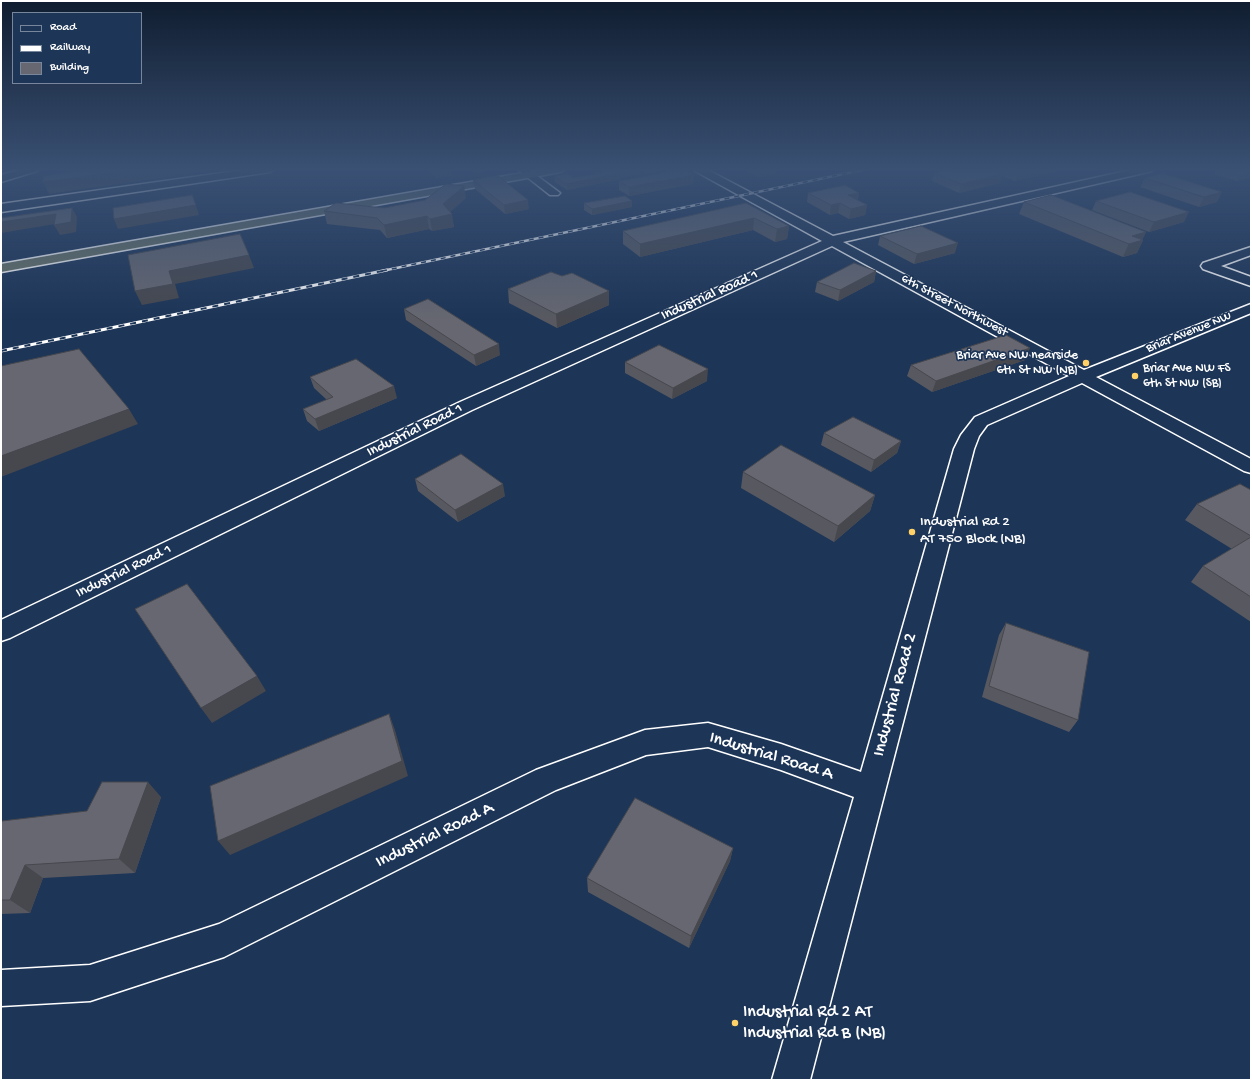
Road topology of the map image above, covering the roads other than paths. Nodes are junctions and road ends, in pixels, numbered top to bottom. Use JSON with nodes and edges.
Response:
{"nodes":[{"id":1,"x":237,"y":219,"type":"edge"},
{"id":2,"x":260,"y":219,"type":"edge"},
{"id":3,"x":795,"y":219,"type":"edge"},
{"id":4,"x":925,"y":219,"type":"edge"},
{"id":5,"x":834,"y":240,"type":"junction"},
{"id":6,"x":1251,"y":251,"type":"edge"},
{"id":7,"x":1,"y":260,"type":"edge"},
{"id":8,"x":1,"y":268,"type":"edge"},
{"id":9,"x":1251,"y":282,"type":"edge"},
{"id":10,"x":1251,"y":308,"type":"edge"},
{"id":11,"x":1083,"y":376,"type":"junction"},
{"id":12,"x":1251,"y":467,"type":"edge"},
{"id":13,"x":1,"y":631,"type":"edge"},
{"id":14,"x":870,"y":789,"type":"junction"},
{"id":15,"x":1,"y":988,"type":"edge"},
{"id":16,"x":791,"y":1080,"type":"edge"}],
"edges":[{"from":1,"to":7,"type":"highway"},
{"from":2,"to":8,"type":"highway"},
{"from":3,"to":5,"type":"street","name":"6th Street Northwest"},
{"from":4,"to":5,"type":"street","name":"Industrial Road 1"},
{"from":5,"to":11,"type":"street","name":"6th Street Northwest"},
{"from":5,"to":13,"type":"street","name":"Industrial Road 1"},
{"from":6,"to":9,"type":"street"},
{"from":10,"to":11,"type":"street","name":"Briar Avenue NW"},
{"from":11,"to":12,"type":"street","name":"6th Street Northwest"},
{"from":11,"to":14,"type":"street","name":"Industrial Road 2"},
{"from":14,"to":15,"type":"street","name":"Industrial Road A"},
{"from":14,"to":16,"type":"street","name":"Industrial Road 2"}]}
